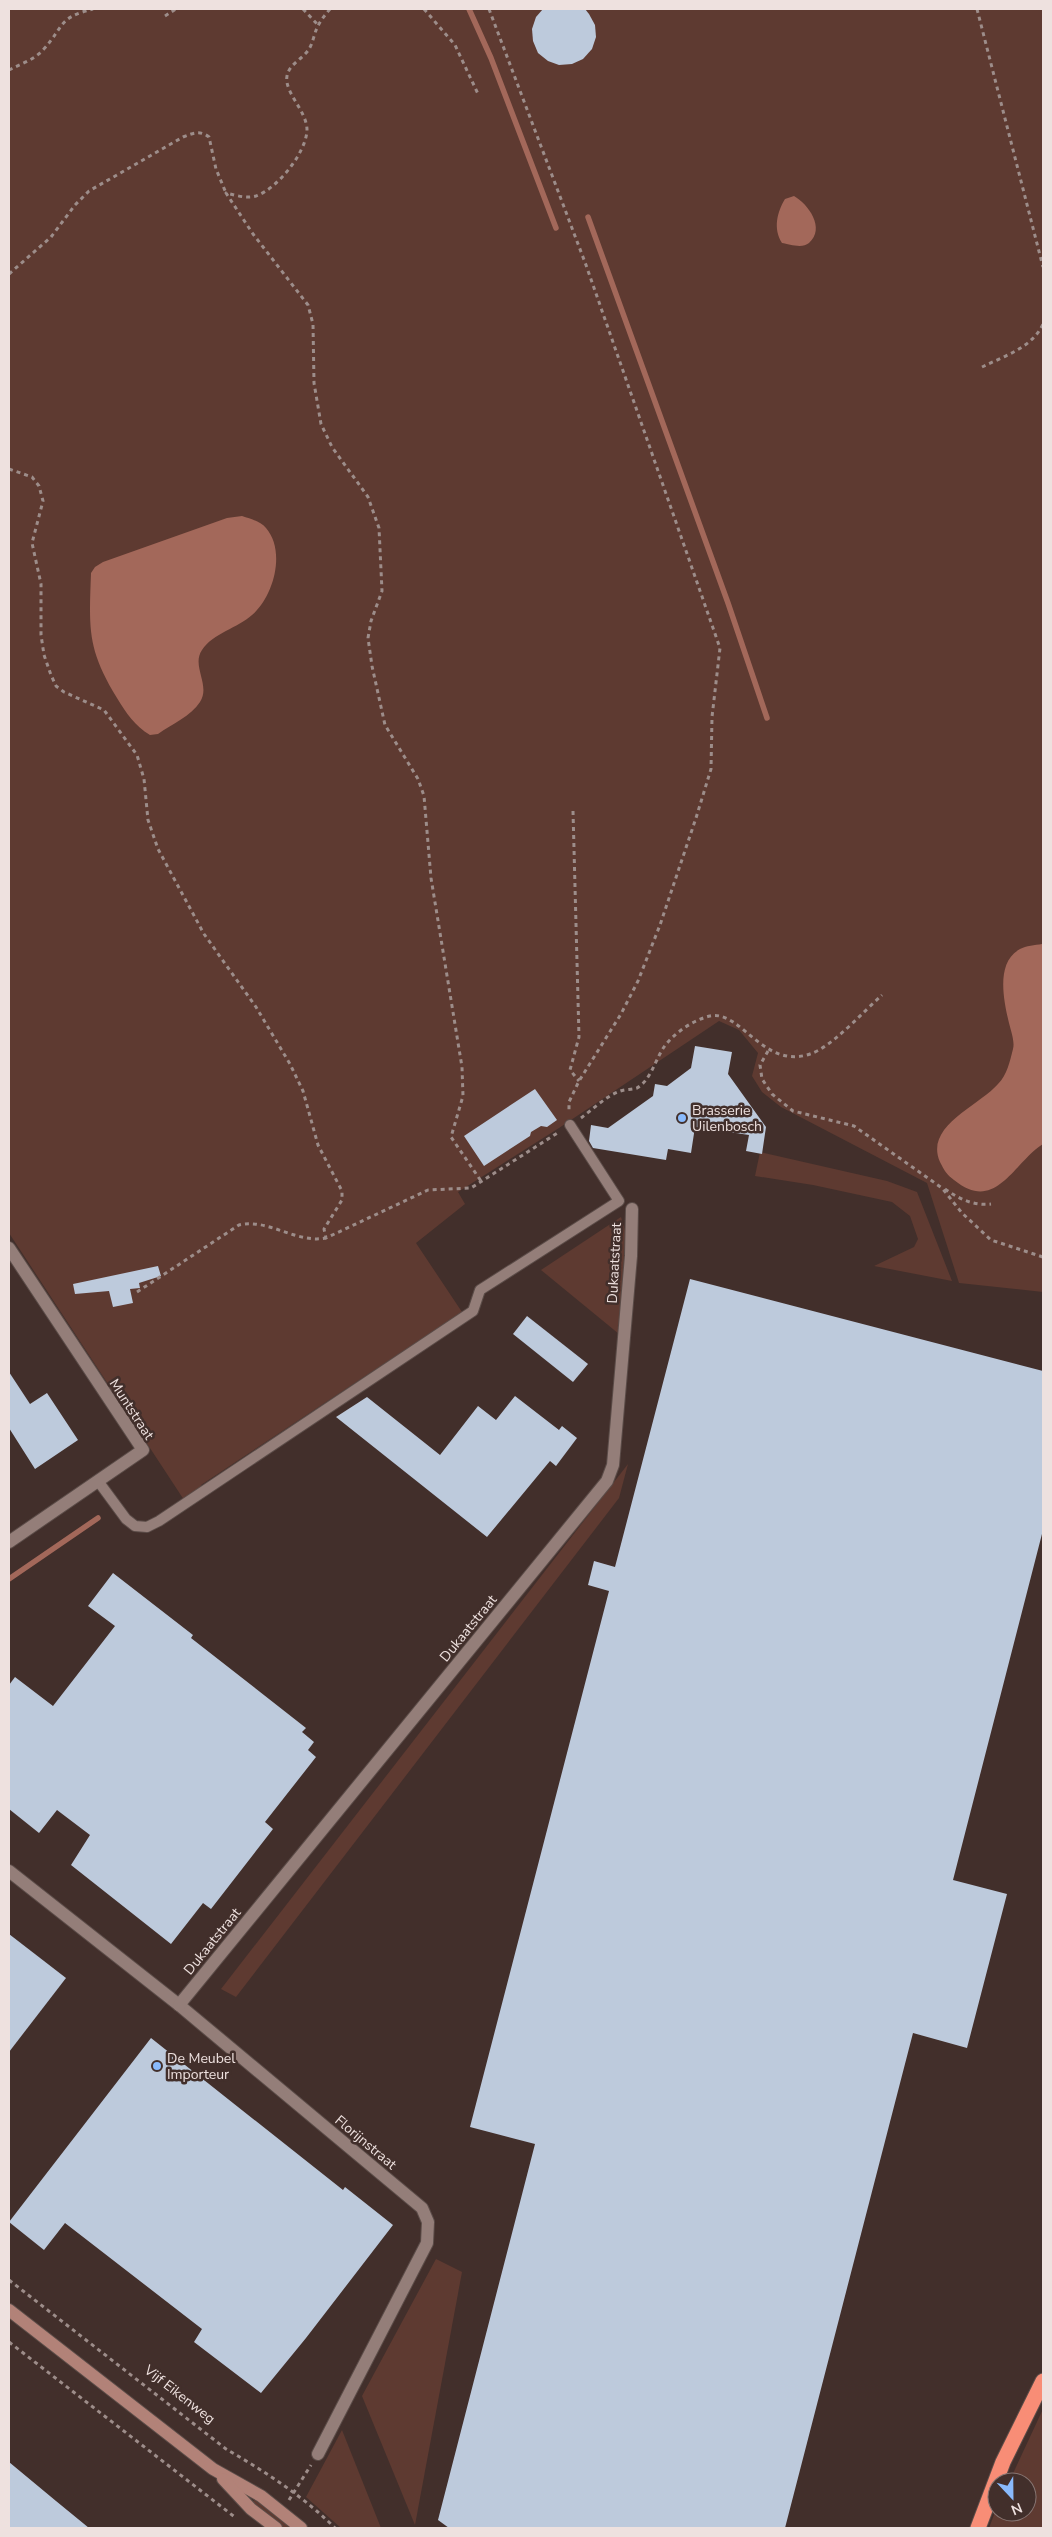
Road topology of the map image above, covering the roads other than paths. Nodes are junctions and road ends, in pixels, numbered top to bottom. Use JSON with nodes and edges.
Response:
{"nodes":[{"id":1,"x":570,"y":1125,"type":"road end"},
{"id":2,"x":632,"y":1209,"type":"dead end"},
{"id":3,"x":9,"y":1248,"type":"edge"},
{"id":4,"x":98,"y":1481,"type":"junction"},
{"id":5,"x":9,"y":1542,"type":"edge"},
{"id":6,"x":9,"y":1871,"type":"edge"},
{"id":7,"x":179,"y":2005,"type":"junction"},
{"id":8,"x":9,"y":2310,"type":"edge"},
{"id":9,"x":1043,"y":2380,"type":"edge"},
{"id":10,"x":318,"y":2454,"type":"road end"},
{"id":11,"x":213,"y":2468,"type":"junction"},
{"id":12,"x":276,"y":2528,"type":"edge"},
{"id":13,"x":301,"y":2528,"type":"edge"},
{"id":14,"x":978,"y":2528,"type":"edge"}],
"edges":[{"from":1,"to":4,"type":"lane"},
{"from":2,"to":7,"type":"street","name":"Dukaatstraat"},
{"from":3,"to":4,"type":"street","name":"Muntstraat"},
{"from":4,"to":5,"type":"street","name":"Muntstraat"},
{"from":6,"to":7,"type":"street","name":"Florijnstraat"},
{"from":7,"to":10,"type":"street","name":"Florijnstraat"},
{"from":8,"to":11,"type":"main road"},
{"from":9,"to":14,"type":"highway"},
{"from":11,"to":12,"type":"main road"},
{"from":11,"to":13,"type":"main road"}]}
